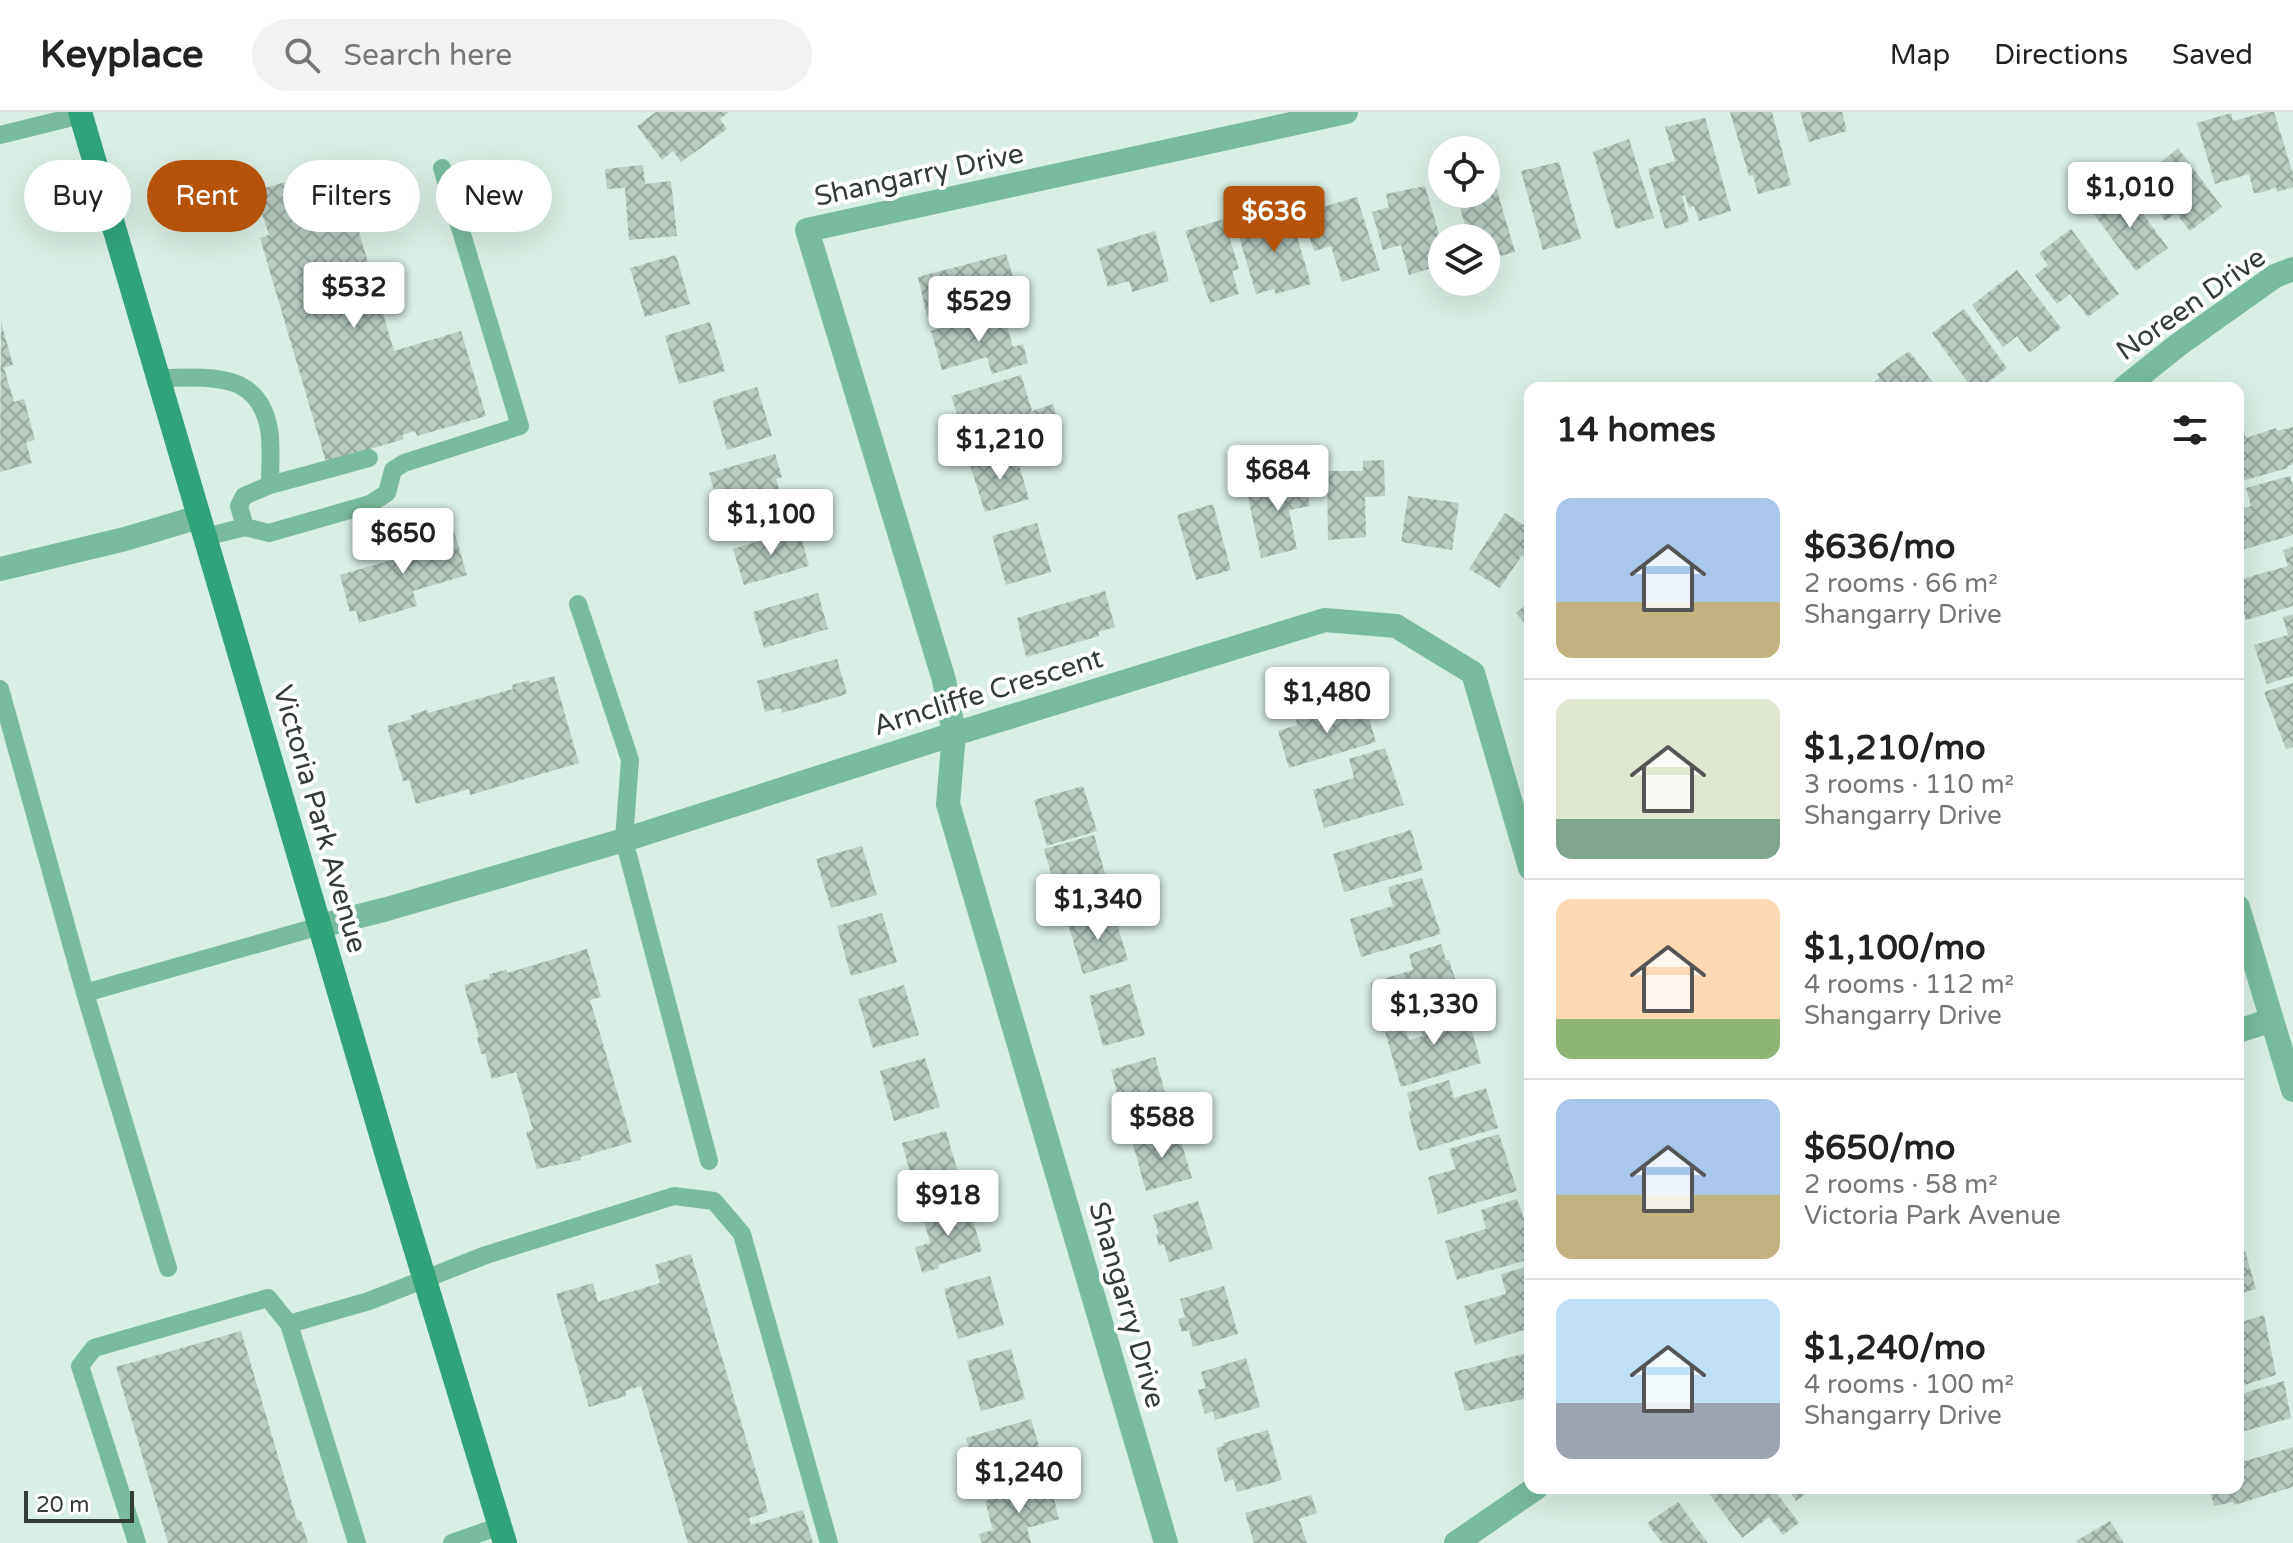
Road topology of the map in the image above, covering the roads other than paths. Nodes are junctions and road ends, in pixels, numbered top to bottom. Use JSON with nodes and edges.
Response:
{"nodes":[{"id":1,"x":1346,"y":112,"type":"edge"},
{"id":2,"x":80,"y":114,"type":"edge"},
{"id":3,"x":0,"y":135,"type":"edge"},
{"id":4,"x":461,"y":232,"type":"edge"},
{"id":5,"x":2293,"y":269,"type":"edge"},
{"id":6,"x":159,"y":378,"type":"junction"},
{"id":7,"x":2132,"y":382,"type":"edge"},
{"id":8,"x":369,"y":458,"type":"dead end"},
{"id":9,"x":270,"y":485,"type":"junction"},
{"id":10,"x":202,"y":527,"type":"junction"},
{"id":11,"x":245,"y":527,"type":"junction"},
{"id":12,"x":0,"y":569,"type":"edge"},
{"id":13,"x":578,"y":604,"type":"dead end"},
{"id":14,"x":0,"y":689,"type":"edge"},
{"id":15,"x":954,"y":734,"type":"junction"},
{"id":16,"x":1524,"y":823,"type":"edge"},
{"id":17,"x":624,"y":840,"type":"junction"},
{"id":18,"x":320,"y":926,"type":"junction"},
{"id":19,"x":2244,"y":927,"type":"edge"},
{"id":20,"x":85,"y":993,"type":"junction"},
{"id":21,"x":2272,"y":1020,"type":"junction"},
{"id":22,"x":2244,"y":1029,"type":"edge"},
{"id":23,"x":2293,"y":1090,"type":"edge"},
{"id":24,"x":709,"y":1161,"type":"dead end"},
{"id":25,"x":168,"y":1268,"type":"dead end"},
{"id":26,"x":424,"y":1279,"type":"junction"},
{"id":27,"x":289,"y":1324,"type":"junction"},
{"id":28,"x":1527,"y":1494,"type":"edge"},
{"id":29,"x":503,"y":1534,"type":"edge"},
{"id":30,"x":137,"y":1543,"type":"edge"},
{"id":31,"x":357,"y":1543,"type":"edge"},
{"id":32,"x":452,"y":1543,"type":"edge"},
{"id":33,"x":829,"y":1543,"type":"edge"},
{"id":34,"x":1166,"y":1543,"type":"edge"},
{"id":35,"x":1456,"y":1543,"type":"edge"}],
"edges":[{"from":1,"to":15,"type":"street","name":"Shangarry Drive"},
{"from":2,"to":3,"type":"lane"},
{"from":2,"to":6,"type":"main road","name":"Victoria Park Avenue"},
{"from":4,"to":11,"type":"lane"},
{"from":5,"to":7,"type":"street","name":"Noreen Drive"},
{"from":6,"to":9,"type":"lane"},
{"from":6,"to":10,"type":"main road","name":"Victoria Park Avenue"},
{"from":8,"to":9,"type":"lane"},
{"from":9,"to":11,"type":"lane"},
{"from":10,"to":11,"type":"lane"},
{"from":10,"to":12,"type":"street"},
{"from":10,"to":18,"type":"main road","name":"Victoria Park Avenue"},
{"from":13,"to":17,"type":"lane"},
{"from":14,"to":20,"type":"lane"},
{"from":15,"to":16,"type":"street","name":"Arncliffe Crescent"},
{"from":15,"to":17,"type":"street","name":"Arncliffe Crescent"},
{"from":15,"to":34,"type":"street","name":"Shangarry Drive"},
{"from":17,"to":18,"type":"street","name":"Arncliffe Crescent"},
{"from":17,"to":24,"type":"lane"},
{"from":18,"to":20,"type":"lane"},
{"from":18,"to":26,"type":"main road","name":"Victoria Park Avenue"},
{"from":19,"to":21,"type":"street"},
{"from":20,"to":25,"type":"lane"},
{"from":21,"to":22,"type":"street"},
{"from":21,"to":23,"type":"street"},
{"from":26,"to":27,"type":"lane"},
{"from":26,"to":29,"type":"main road","name":"Victoria Park Avenue"},
{"from":26,"to":33,"type":"lane"},
{"from":27,"to":30,"type":"lane"},
{"from":27,"to":31,"type":"lane"},
{"from":28,"to":35,"type":"street"},
{"from":29,"to":32,"type":"lane"}]}
